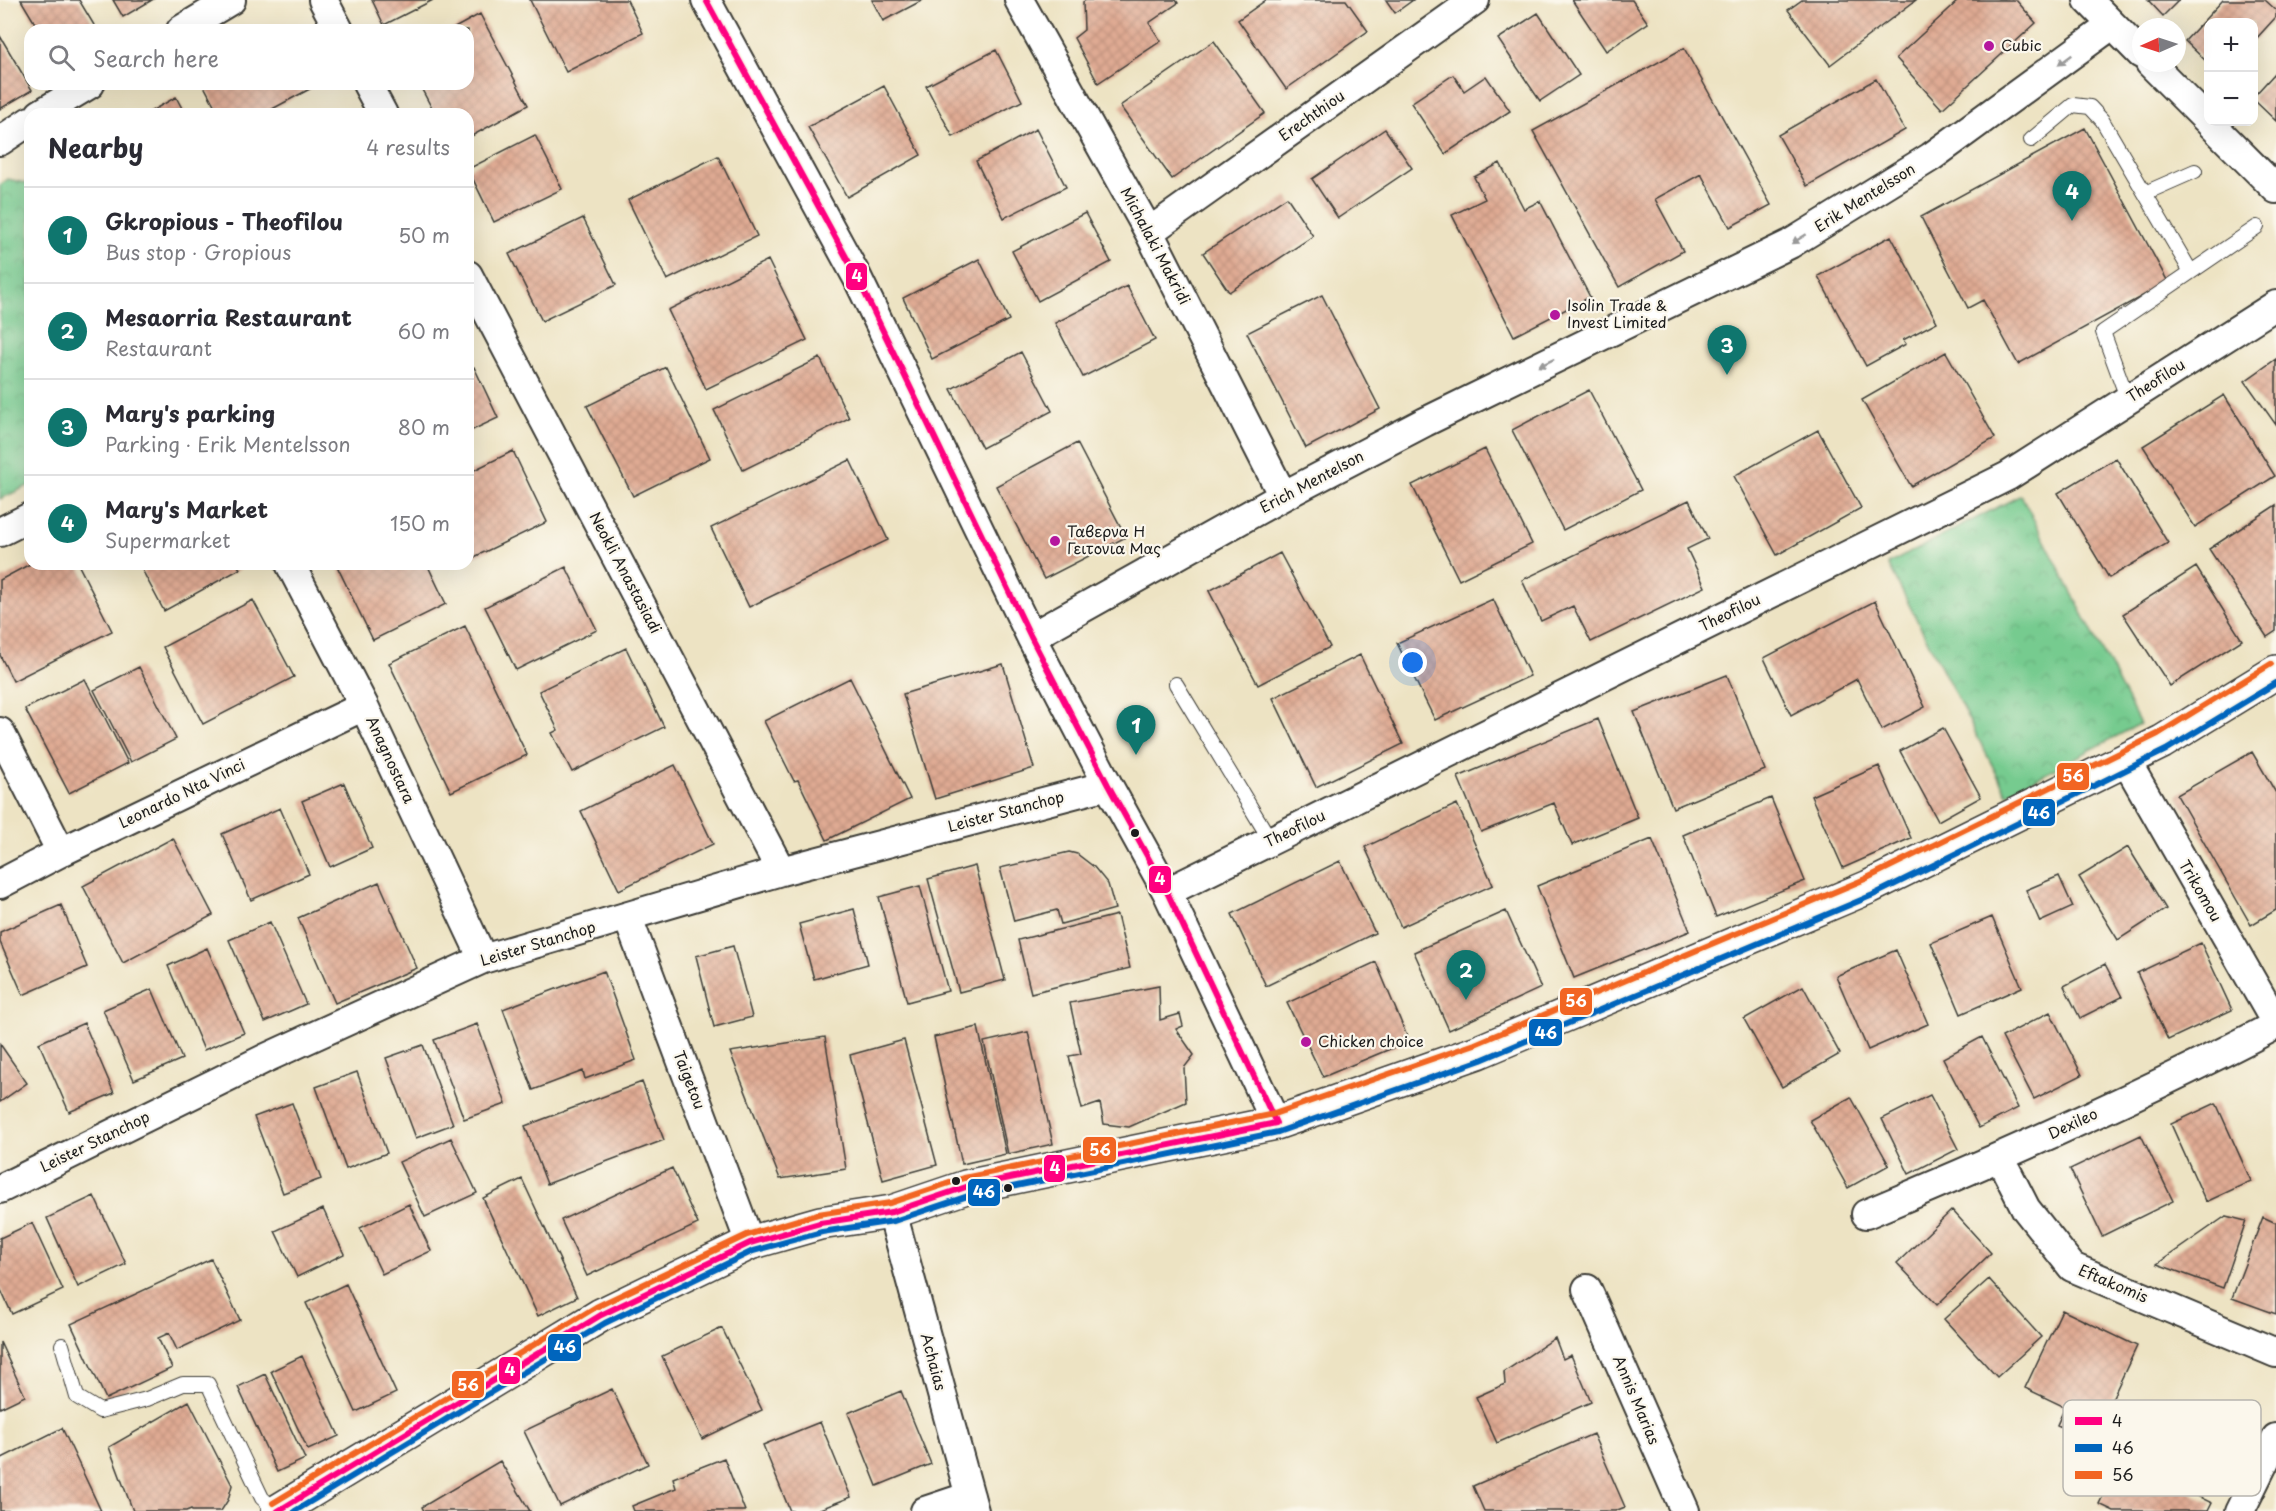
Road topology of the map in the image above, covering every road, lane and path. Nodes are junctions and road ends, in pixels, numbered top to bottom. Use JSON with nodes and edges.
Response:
{"nodes":[{"id":1,"x":231,"y":0,"type":"edge"},
{"id":2,"x":323,"y":0,"type":"edge"},
{"id":3,"x":706,"y":0,"type":"edge"},
{"id":4,"x":1019,"y":0,"type":"edge"},
{"id":5,"x":1475,"y":0,"type":"edge"},
{"id":6,"x":2088,"y":0,"type":"edge"},
{"id":7,"x":191,"y":24,"type":"edge"},
{"id":8,"x":336,"y":24,"type":"edge"},
{"id":9,"x":2112,"y":25,"type":"junction"},
{"id":10,"x":2132,"y":45,"type":"edge"},
{"id":11,"x":2159,"y":72,"type":"edge"},
{"id":12,"x":80,"y":90,"type":"edge"},
{"id":13,"x":371,"y":90,"type":"edge"},
{"id":14,"x":51,"y":108,"type":"edge"},
{"id":15,"x":380,"y":108,"type":"edge"},
{"id":16,"x":2204,"y":116,"type":"edge"},
{"id":17,"x":24,"y":125,"type":"edge"},
{"id":18,"x":2214,"y":126,"type":"edge"},
{"id":19,"x":2031,"y":140,"type":"dead end"},
{"id":20,"x":0,"y":141,"type":"edge"},
{"id":21,"x":2195,"y":171,"type":"dead end"},
{"id":22,"x":2276,"y":189,"type":"edge"},
{"id":23,"x":2145,"y":193,"type":"junction"},
{"id":24,"x":2257,"y":227,"type":"dead end"},
{"id":25,"x":1149,"y":232,"type":"junction"},
{"id":26,"x":2191,"y":272,"type":"junction"},
{"id":27,"x":474,"y":286,"type":"edge"},
{"id":28,"x":2276,"y":305,"type":"edge"},
{"id":29,"x":1599,"y":338,"type":"joint"},
{"id":30,"x":2128,"y":400,"type":"junction"},
{"id":31,"x":1283,"y":496,"type":"junction"},
{"id":32,"x":24,"y":520,"type":"edge"},
{"id":33,"x":0,"y":532,"type":"edge"},
{"id":34,"x":293,"y":570,"type":"edge"},
{"id":35,"x":1031,"y":637,"type":"junction"},
{"id":36,"x":2276,"y":672,"type":"edge"},
{"id":37,"x":1176,"y":684,"type":"dead end"},
{"id":38,"x":364,"y":706,"type":"junction"},
{"id":39,"x":0,"y":732,"type":"edge"},
{"id":40,"x":2125,"y":759,"type":"junction"},
{"id":41,"x":1108,"y":785,"type":"junction"},
{"id":42,"x":1271,"y":841,"type":"junction"},
{"id":43,"x":61,"y":852,"type":"junction"},
{"id":44,"x":782,"y":870,"type":"junction"},
{"id":45,"x":0,"y":884,"type":"edge"},
{"id":46,"x":1167,"y":892,"type":"junction"},
{"id":47,"x":628,"y":918,"type":"junction"},
{"id":48,"x":483,"y":959,"type":"junction"},
{"id":49,"x":2276,"y":1024,"type":"edge"},
{"id":50,"x":1276,"y":1123,"type":"junction"},
{"id":51,"x":2000,"y":1158,"type":"junction"},
{"id":52,"x":0,"y":1189,"type":"edge"},
{"id":53,"x":892,"y":1212,"type":"junction"},
{"id":54,"x":1866,"y":1214,"type":"dead end"},
{"id":55,"x":750,"y":1243,"type":"junction"},
{"id":56,"x":1587,"y":1288,"type":"dead end"},
{"id":57,"x":62,"y":1345,"type":"dead end"},
{"id":58,"x":2276,"y":1353,"type":"edge"},
{"id":59,"x":2276,"y":1438,"type":"edge"},
{"id":60,"x":2261,"y":1468,"type":"edge"},
{"id":61,"x":2247,"y":1496,"type":"edge"},
{"id":62,"x":972,"y":1504,"type":"edge"},
{"id":63,"x":277,"y":1511,"type":"edge"},
{"id":64,"x":925,"y":1511,"type":"edge"},
{"id":65,"x":1685,"y":1511,"type":"edge"},
{"id":66,"x":2240,"y":1511,"type":"edge"}],
"edges":[{"from":1,"to":7,"type":"street"},
{"from":2,"to":8,"type":"street"},
{"from":3,"to":35,"type":"street"},
{"from":4,"to":25,"type":"street","name":"Michalaki Makridi"},
{"from":5,"to":25,"type":"street","name":"Erechthiou"},
{"from":6,"to":9,"type":"street"},
{"from":9,"to":10,"type":"street"},
{"from":9,"to":29,"type":"street","name":"Erik Mentelsson","one_way":true},
{"from":11,"to":16,"type":"street"},
{"from":12,"to":14,"type":"street"},
{"from":13,"to":15,"type":"street"},
{"from":17,"to":20,"type":"street"},
{"from":18,"to":22,"type":"street"},
{"from":19,"to":23,"type":"lane"},
{"from":21,"to":23,"type":"lane"},
{"from":23,"to":26,"type":"lane"},
{"from":24,"to":26,"type":"lane"},
{"from":25,"to":31,"type":"street","name":"Michalaki Makridi"},
{"from":26,"to":30,"type":"lane"},
{"from":27,"to":44,"type":"street","name":"Neokli Anastasiadi"},
{"from":28,"to":30,"type":"street","name":"Theofilou"},
{"from":29,"to":31,"type":"street","name":"Erich Mentelson","one_way":true},
{"from":30,"to":42,"type":"street","name":"Theofilou"},
{"from":31,"to":35,"type":"street","name":"Erich Mentelson"},
{"from":32,"to":33,"type":"street"},
{"from":34,"to":38,"type":"street","name":"Anagnostara"},
{"from":35,"to":41,"type":"street"},
{"from":36,"to":40,"type":"main road"},
{"from":37,"to":42,"type":"lane"},
{"from":38,"to":43,"type":"street","name":"Leonardo Nta Vinci"},
{"from":38,"to":48,"type":"street","name":"Anagnostara"},
{"from":39,"to":43,"type":"street"},
{"from":40,"to":49,"type":"street","name":"Trikomou"},
{"from":40,"to":50,"type":"main road"},
{"from":41,"to":44,"type":"street","name":"Leister Stanchop"},
{"from":41,"to":46,"type":"street"},
{"from":42,"to":46,"type":"street","name":"Theofilou"},
{"from":43,"to":45,"type":"street","name":"Leonardo Nta Vinci"},
{"from":44,"to":47,"type":"street","name":"Leister Stanchop"},
{"from":46,"to":50,"type":"street"},
{"from":47,"to":48,"type":"street","name":"Leister Stanchop"},
{"from":47,"to":55,"type":"street","name":"Taigetou"},
{"from":48,"to":52,"type":"street","name":"Leister Stanchop"},
{"from":49,"to":51,"type":"street","name":"Dexileo"},
{"from":50,"to":53,"type":"main road"},
{"from":51,"to":54,"type":"street","name":"Dexileo"},
{"from":51,"to":58,"type":"street","name":"Eftakomis"},
{"from":53,"to":55,"type":"main road"},
{"from":53,"to":62,"type":"street","name":"Achaias"},
{"from":55,"to":63,"type":"main road"},
{"from":56,"to":65,"type":"street","name":"Annis Marias"},
{"from":57,"to":63,"type":"lane"},
{"from":59,"to":60,"type":"street"},
{"from":61,"to":66,"type":"street"},
{"from":62,"to":64,"type":"street"}]}
